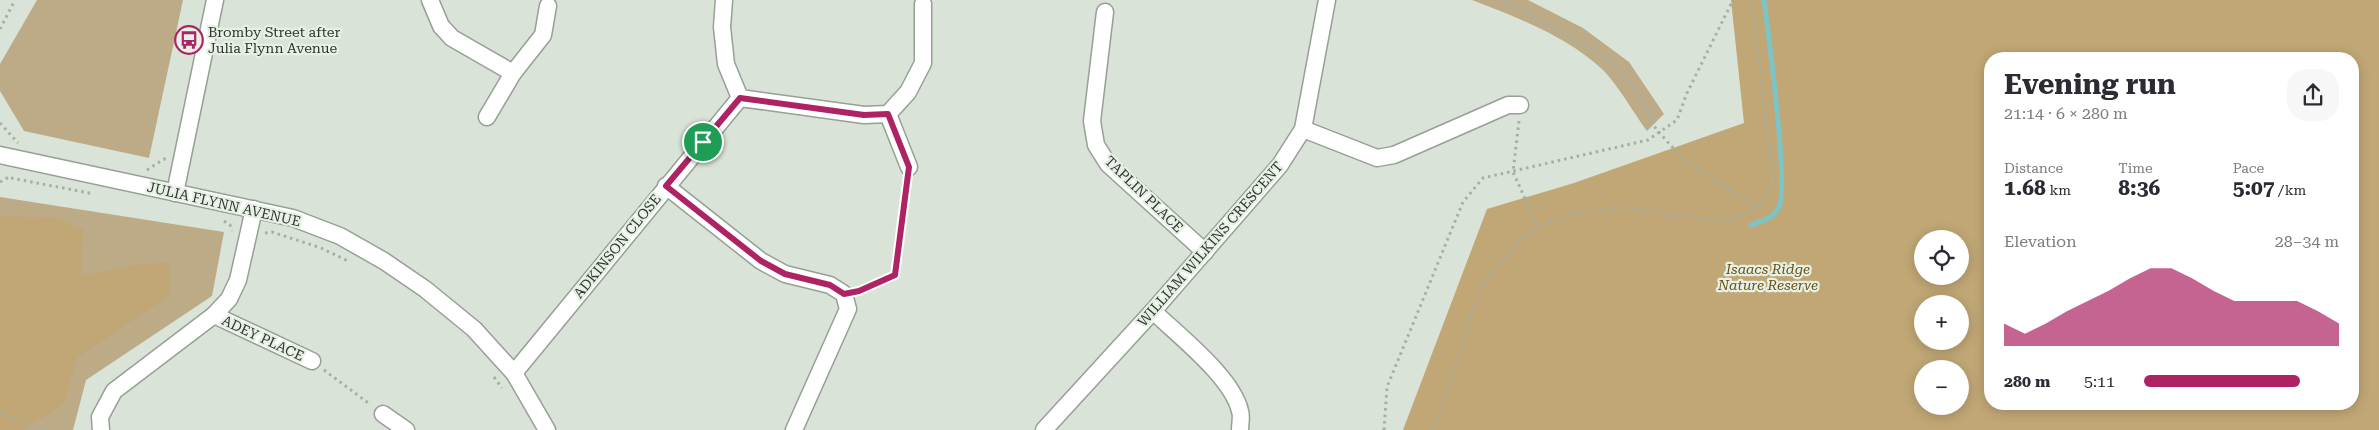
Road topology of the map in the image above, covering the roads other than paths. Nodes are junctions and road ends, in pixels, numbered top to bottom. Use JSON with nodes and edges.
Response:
{"nodes":[{"id":1,"x":215,"y":0,"type":"edge"},
{"id":2,"x":430,"y":0,"type":"edge"},
{"id":3,"x":724,"y":0,"type":"edge"},
{"id":4,"x":1327,"y":0,"type":"edge"},
{"id":5,"x":923,"y":4,"type":"dead end"},
{"id":6,"x":548,"y":6,"type":"dead end"},
{"id":7,"x":1105,"y":12,"type":"dead end"},
{"id":8,"x":513,"y":73,"type":"junction"},
{"id":9,"x":740,"y":98,"type":"junction"},
{"id":10,"x":1520,"y":105,"type":"road end"},
{"id":11,"x":888,"y":114,"type":"junction"},
{"id":12,"x":487,"y":117,"type":"dead end"},
{"id":13,"x":1303,"y":129,"type":"junction"},
{"id":14,"x":0,"y":155,"type":"edge"},
{"id":15,"x":909,"y":167,"type":"road end"},
{"id":16,"x":666,"y":186,"type":"junction"},
{"id":17,"x":174,"y":193,"type":"junction"},
{"id":18,"x":254,"y":210,"type":"junction"},
{"id":19,"x":1205,"y":252,"type":"junction"},
{"id":20,"x":1153,"y":311,"type":"junction"},
{"id":21,"x":214,"y":315,"type":"junction"},
{"id":22,"x":312,"y":361,"type":"road end"},
{"id":23,"x":514,"y":373,"type":"junction"},
{"id":24,"x":383,"y":414,"type":"road end"},
{"id":25,"x":100,"y":430,"type":"edge"},
{"id":26,"x":406,"y":430,"type":"edge"},
{"id":27,"x":547,"y":430,"type":"edge"},
{"id":28,"x":794,"y":430,"type":"edge"},
{"id":29,"x":1044,"y":430,"type":"edge"},
{"id":30,"x":1240,"y":430,"type":"edge"}],
"edges":[{"from":1,"to":17,"type":"street"},
{"from":2,"to":8,"type":"street"},
{"from":3,"to":9,"type":"street"},
{"from":4,"to":13,"type":"street","name":"WILLIAM WILKINS CRESCENT"},
{"from":5,"to":11,"type":"street"},
{"from":6,"to":8,"type":"street"},
{"from":7,"to":19,"type":"street","name":"TAPLIN PLACE"},
{"from":8,"to":12,"type":"street"},
{"from":9,"to":11,"type":"street"},
{"from":9,"to":16,"type":"street","name":"ADKINSON CLOSE"},
{"from":10,"to":13,"type":"street"},
{"from":11,"to":15,"type":"street"},
{"from":13,"to":19,"type":"street","name":"WILLIAM WILKINS CRESCENT"},
{"from":14,"to":17,"type":"street","name":"JULIA FLYNN AVENUE"},
{"from":16,"to":23,"type":"street","name":"ADKINSON CLOSE"},
{"from":16,"to":28,"type":"street"},
{"from":17,"to":18,"type":"street","name":"JULIA FLYNN AVENUE"},
{"from":18,"to":21,"type":"street"},
{"from":18,"to":23,"type":"street","name":"JULIA FLYNN AVENUE"},
{"from":19,"to":20,"type":"street","name":"WILLIAM WILKINS CRESCENT"},
{"from":20,"to":29,"type":"street","name":"WILLIAM WILKINS CRESCENT"},
{"from":20,"to":30,"type":"street"},
{"from":21,"to":22,"type":"street","name":"ADEY PLACE"},
{"from":21,"to":25,"type":"street"},
{"from":23,"to":27,"type":"street","name":"JULIA FLYNN AVENUE"},
{"from":24,"to":26,"type":"street"}]}
